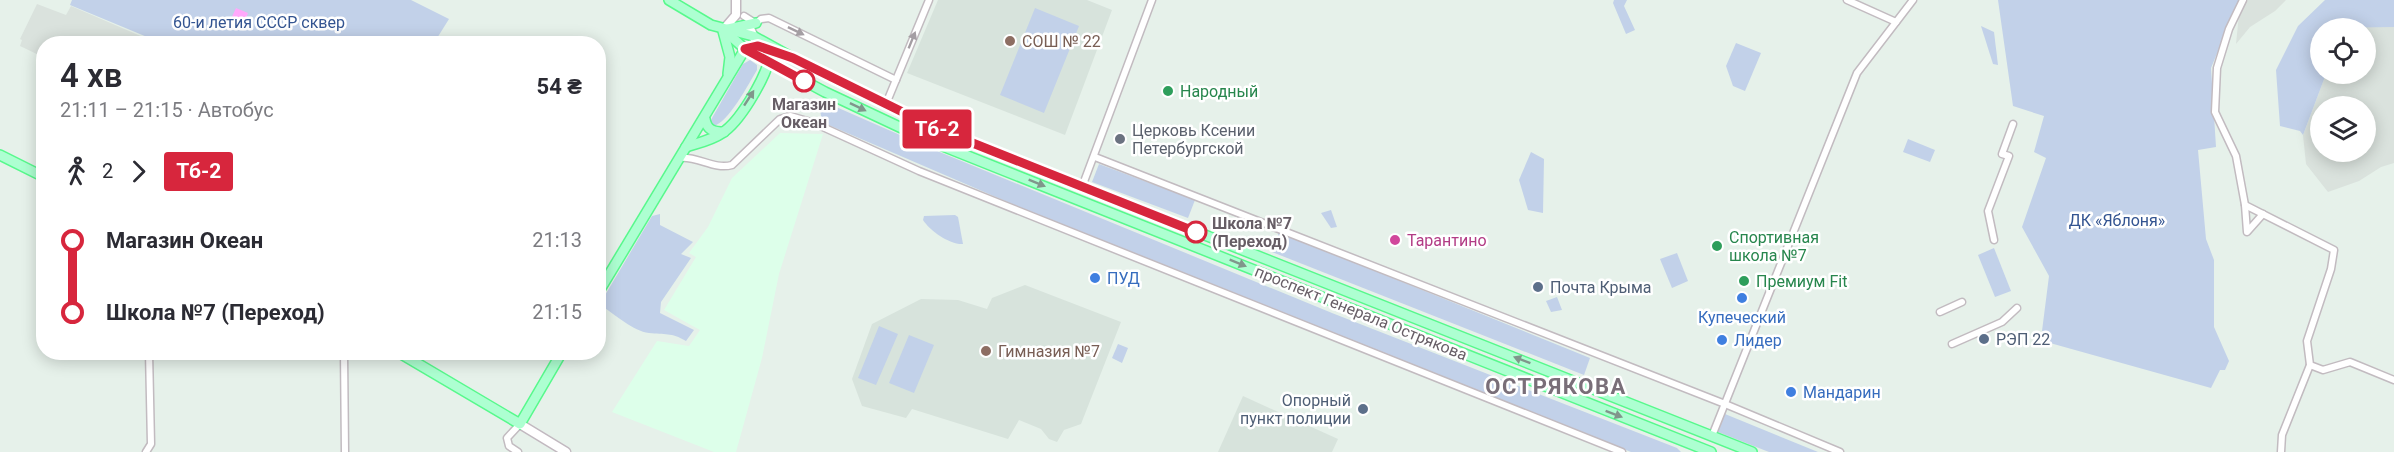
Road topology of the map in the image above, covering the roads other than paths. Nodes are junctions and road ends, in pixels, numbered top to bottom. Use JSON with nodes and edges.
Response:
{"nodes":[{"id":1,"x":669,"y":0,"type":"edge"},
{"id":2,"x":737,"y":0,"type":"edge"},
{"id":3,"x":929,"y":0,"type":"edge"},
{"id":4,"x":1152,"y":0,"type":"edge"},
{"id":5,"x":1847,"y":0,"type":"edge"},
{"id":6,"x":1913,"y":0,"type":"edge"},
{"id":7,"x":2243,"y":0,"type":"edge"},
{"id":8,"x":749,"y":21,"type":"junction"},
{"id":9,"x":1896,"y":22,"type":"junction"},
{"id":10,"x":723,"y":30,"type":"junction"},
{"id":11,"x":753,"y":36,"type":"junction"},
{"id":12,"x":758,"y":46,"type":"junction"},
{"id":13,"x":745,"y":49,"type":"junction"},
{"id":14,"x":793,"y":58,"type":"junction"},
{"id":15,"x":769,"y":61,"type":"junction"},
{"id":16,"x":896,"y":80,"type":"junction"},
{"id":17,"x":727,"y":82,"type":"junction"},
{"id":18,"x":886,"y":104,"type":"junction"},
{"id":19,"x":705,"y":119,"type":"junction"},
{"id":20,"x":2013,"y":123,"type":"dead end"},
{"id":21,"x":724,"y":132,"type":"junction"},
{"id":22,"x":686,"y":147,"type":"junction"},
{"id":23,"x":0,"y":155,"type":"edge"},
{"id":24,"x":1095,"y":157,"type":"junction"},
{"id":25,"x":679,"y":158,"type":"junction"},
{"id":26,"x":36,"y":173,"type":"edge"},
{"id":27,"x":1082,"y":187,"type":"junction"},
{"id":28,"x":2245,"y":205,"type":"junction"},
{"id":29,"x":2263,"y":214,"type":"junction"},
{"id":30,"x":1994,"y":240,"type":"dead end"},
{"id":31,"x":606,"y":280,"type":"edge"},
{"id":32,"x":1962,"y":302,"type":"dead end"},
{"id":33,"x":2017,"y":308,"type":"dead end"},
{"id":34,"x":1940,"y":312,"type":"dead end"},
{"id":35,"x":1952,"y":344,"type":"dead end"},
{"id":36,"x":149,"y":360,"type":"edge"},
{"id":37,"x":344,"y":360,"type":"edge"},
{"id":38,"x":412,"y":360,"type":"edge"},
{"id":39,"x":557,"y":360,"type":"edge"},
{"id":40,"x":2310,"y":365,"type":"junction"},
{"id":41,"x":2394,"y":380,"type":"edge"},
{"id":42,"x":1725,"y":404,"type":"junction"},
{"id":43,"x":520,"y":424,"type":"junction"},
{"id":44,"x":1712,"y":436,"type":"junction"},
{"id":45,"x":1704,"y":451,"type":"edge"},
{"id":46,"x":146,"y":452,"type":"edge"},
{"id":47,"x":345,"y":452,"type":"edge"},
{"id":48,"x":518,"y":452,"type":"edge"},
{"id":49,"x":566,"y":452,"type":"edge"},
{"id":50,"x":1622,"y":452,"type":"edge"},
{"id":51,"x":1752,"y":452,"type":"edge"},
{"id":52,"x":1840,"y":452,"type":"edge"},
{"id":53,"x":2281,"y":452,"type":"edge"}],
"edges":[{"from":1,"to":10,"type":"main road","name":"проспект Генерала Острякова"},
{"from":2,"to":8,"type":"main road"},
{"from":2,"to":10,"type":"main road"},
{"from":16,"to":3,"type":"street","one_way":true},
{"from":4,"to":24,"type":"street"},
{"from":5,"to":9,"type":"street"},
{"from":6,"to":9,"type":"street"},
{"from":7,"to":28,"type":"street"},
{"from":8,"to":10,"type":"main road"},
{"from":8,"to":11,"type":"main road"},
{"from":8,"to":16,"type":"street","one_way":true},
{"from":9,"to":42,"type":"street"},
{"from":10,"to":11,"type":"main road","name":"проспект Генерала Острякова"},
{"from":10,"to":13,"type":"main road","name":"проспект Генерала Острякова"},
{"from":10,"to":17,"type":"main road"},
{"from":11,"to":12,"type":"main road"},
{"from":11,"to":14,"type":"main road","name":"проспект Генерала Острякова"},
{"from":12,"to":13,"type":"main road"},
{"from":12,"to":14,"type":"main road"},
{"from":12,"to":15,"type":"main road"},
{"from":13,"to":15,"type":"main road","name":"проспект Генерала Острякова"},
{"from":13,"to":17,"type":"main road"},
{"from":14,"to":18,"type":"main road","name":"проспект Генерала Острякова"},
{"from":21,"to":15,"type":"main road","one_way":true},
{"from":15,"to":45,"type":"main road","name":"проспект Генерала Острякова","one_way":true},
{"from":16,"to":18,"type":"street"},
{"from":17,"to":19,"type":"main road"},
{"from":18,"to":27,"type":"main road","name":"проспект Генерала Острякова"},
{"from":19,"to":21,"type":"main road"},
{"from":19,"to":22,"type":"main road"},
{"from":20,"to":30,"type":"street"},
{"from":21,"to":22,"type":"main road"},
{"from":22,"to":25,"type":"main road"},
{"from":23,"to":26,"type":"main road"},
{"from":24,"to":27,"type":"street"},
{"from":24,"to":42,"type":"street"},
{"from":25,"to":31,"type":"main road"},
{"from":25,"to":50,"type":"street"},
{"from":44,"to":27,"type":"main road","name":"проспект Генерала Острякова","one_way":true},
{"from":28,"to":29,"type":"street"},
{"from":28,"to":29,"type":"street"},
{"from":29,"to":40,"type":"street"},
{"from":32,"to":34,"type":"street"},
{"from":33,"to":35,"type":"street"},
{"from":36,"to":46,"type":"street"},
{"from":37,"to":47,"type":"street"},
{"from":38,"to":43,"type":"main road"},
{"from":39,"to":43,"type":"main road"},
{"from":40,"to":41,"type":"street"},
{"from":40,"to":53,"type":"street"},
{"from":42,"to":44,"type":"street"},
{"from":42,"to":52,"type":"street"},
{"from":43,"to":48,"type":"street"},
{"from":43,"to":49,"type":"main road"},
{"from":44,"to":51,"type":"main road","name":"проспект Генерала Острякова"}]}
